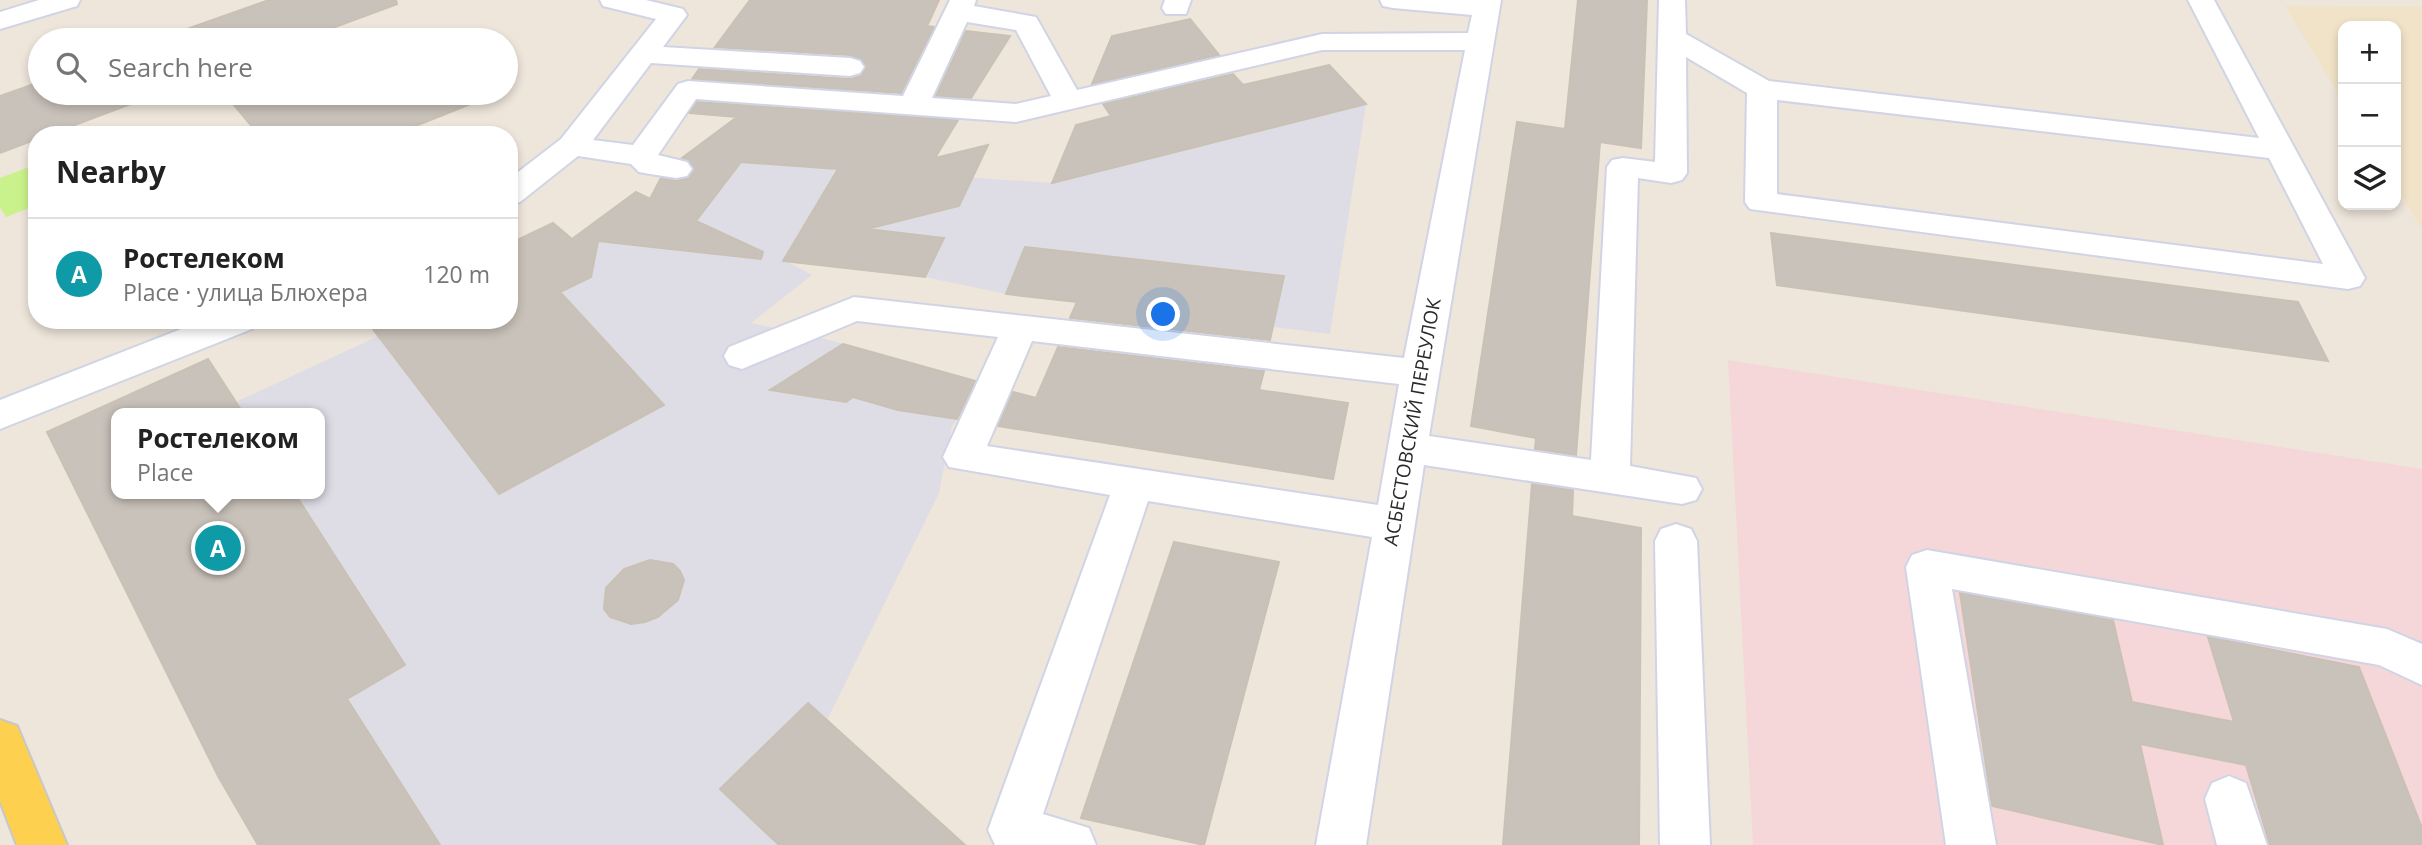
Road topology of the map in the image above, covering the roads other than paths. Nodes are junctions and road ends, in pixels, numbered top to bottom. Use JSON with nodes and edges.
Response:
{"nodes":[{"id":1,"x":66,"y":0,"type":"edge"},
{"id":2,"x":613,"y":0,"type":"edge"},
{"id":3,"x":1393,"y":0,"type":"edge"},
{"id":4,"x":1672,"y":0,"type":"edge"},
{"id":5,"x":2201,"y":0,"type":"edge"},
{"id":6,"x":960,"y":6,"type":"edge"},
{"id":7,"x":1484,"y":16,"type":"edge"},
{"id":8,"x":0,"y":21,"type":"edge"},
{"id":9,"x":1673,"y":38,"type":"junction"},
{"id":10,"x":641,"y":54,"type":"junction"},
{"id":11,"x":850,"y":67,"type":"dead end"},
{"id":12,"x":1762,"y":89,"type":"junction"},
{"id":13,"x":1068,"y":101,"type":"junction"},
{"id":14,"x":914,"y":105,"type":"junction"},
{"id":15,"x":572,"y":146,"type":"junction"},
{"id":16,"x":2279,"y":149,"type":"junction"},
{"id":17,"x":641,"y":156,"type":"junction"},
{"id":18,"x":676,"y":169,"type":"dead end"},
{"id":19,"x":518,"y":188,"type":"edge"},
{"id":20,"x":1021,"y":326,"type":"junction"},
{"id":21,"x":216,"y":329,"type":"edge"},
{"id":22,"x":743,"y":356,"type":"dead end"},
{"id":23,"x":1420,"y":373,"type":"junction"},
{"id":24,"x":0,"y":415,"type":"edge"},
{"id":25,"x":1409,"y":448,"type":"junction"},
{"id":26,"x":1610,"y":478,"type":"junction"},
{"id":27,"x":1134,"y":484,"type":"junction"},
{"id":28,"x":1682,"y":489,"type":"dead end"},
{"id":29,"x":1395,"y":524,"type":"junction"},
{"id":30,"x":1676,"y":541,"type":"dead end"},
{"id":31,"x":2422,"y":666,"type":"edge"},
{"id":32,"x":0,"y":741,"type":"edge"},
{"id":33,"x":2229,"y":799,"type":"dead end"},
{"id":34,"x":1009,"y":837,"type":"edge"},
{"id":35,"x":42,"y":845,"type":"edge"},
{"id":36,"x":1071,"y":845,"type":"edge"},
{"id":37,"x":1341,"y":845,"type":"edge"},
{"id":38,"x":1685,"y":845,"type":"edge"},
{"id":39,"x":1970,"y":845,"type":"edge"},
{"id":40,"x":2242,"y":845,"type":"edge"}],
"edges":[{"from":1,"to":8,"type":"street"},
{"from":2,"to":10,"type":"street"},
{"from":3,"to":7,"type":"street"},
{"from":4,"to":9,"type":"street"},
{"from":5,"to":16,"type":"street"},
{"from":6,"to":13,"type":"street"},
{"from":6,"to":14,"type":"street"},
{"from":7,"to":13,"type":"street"},
{"from":7,"to":23,"type":"street","name":"АСБЕСТОВСКИЙ ПЕРЕУЛОК"},
{"from":9,"to":12,"type":"street"},
{"from":9,"to":26,"type":"street"},
{"from":10,"to":11,"type":"street"},
{"from":10,"to":15,"type":"street"},
{"from":12,"to":16,"type":"street"},
{"from":12,"to":16,"type":"street"},
{"from":13,"to":14,"type":"street"},
{"from":14,"to":17,"type":"street"},
{"from":15,"to":17,"type":"street"},
{"from":15,"to":19,"type":"street"},
{"from":17,"to":18,"type":"street"},
{"from":20,"to":22,"type":"street"},
{"from":20,"to":23,"type":"street"},
{"from":20,"to":27,"type":"street"},
{"from":21,"to":24,"type":"street"},
{"from":23,"to":25,"type":"street","name":"АСБЕСТОВСКИЙ ПЕРЕУЛОК"},
{"from":25,"to":26,"type":"street"},
{"from":25,"to":29,"type":"street","name":"АСБЕСТОВСКИЙ ПЕРЕУЛОК"},
{"from":26,"to":28,"type":"street"},
{"from":27,"to":29,"type":"street"},
{"from":27,"to":34,"type":"street"},
{"from":29,"to":37,"type":"street","name":"АСБЕСТОВСКИЙ ПЕРЕУЛОК"},
{"from":30,"to":38,"type":"street"},
{"from":31,"to":39,"type":"street"},
{"from":32,"to":35,"type":"main road"},
{"from":33,"to":40,"type":"street"},
{"from":34,"to":36,"type":"street"}]}
